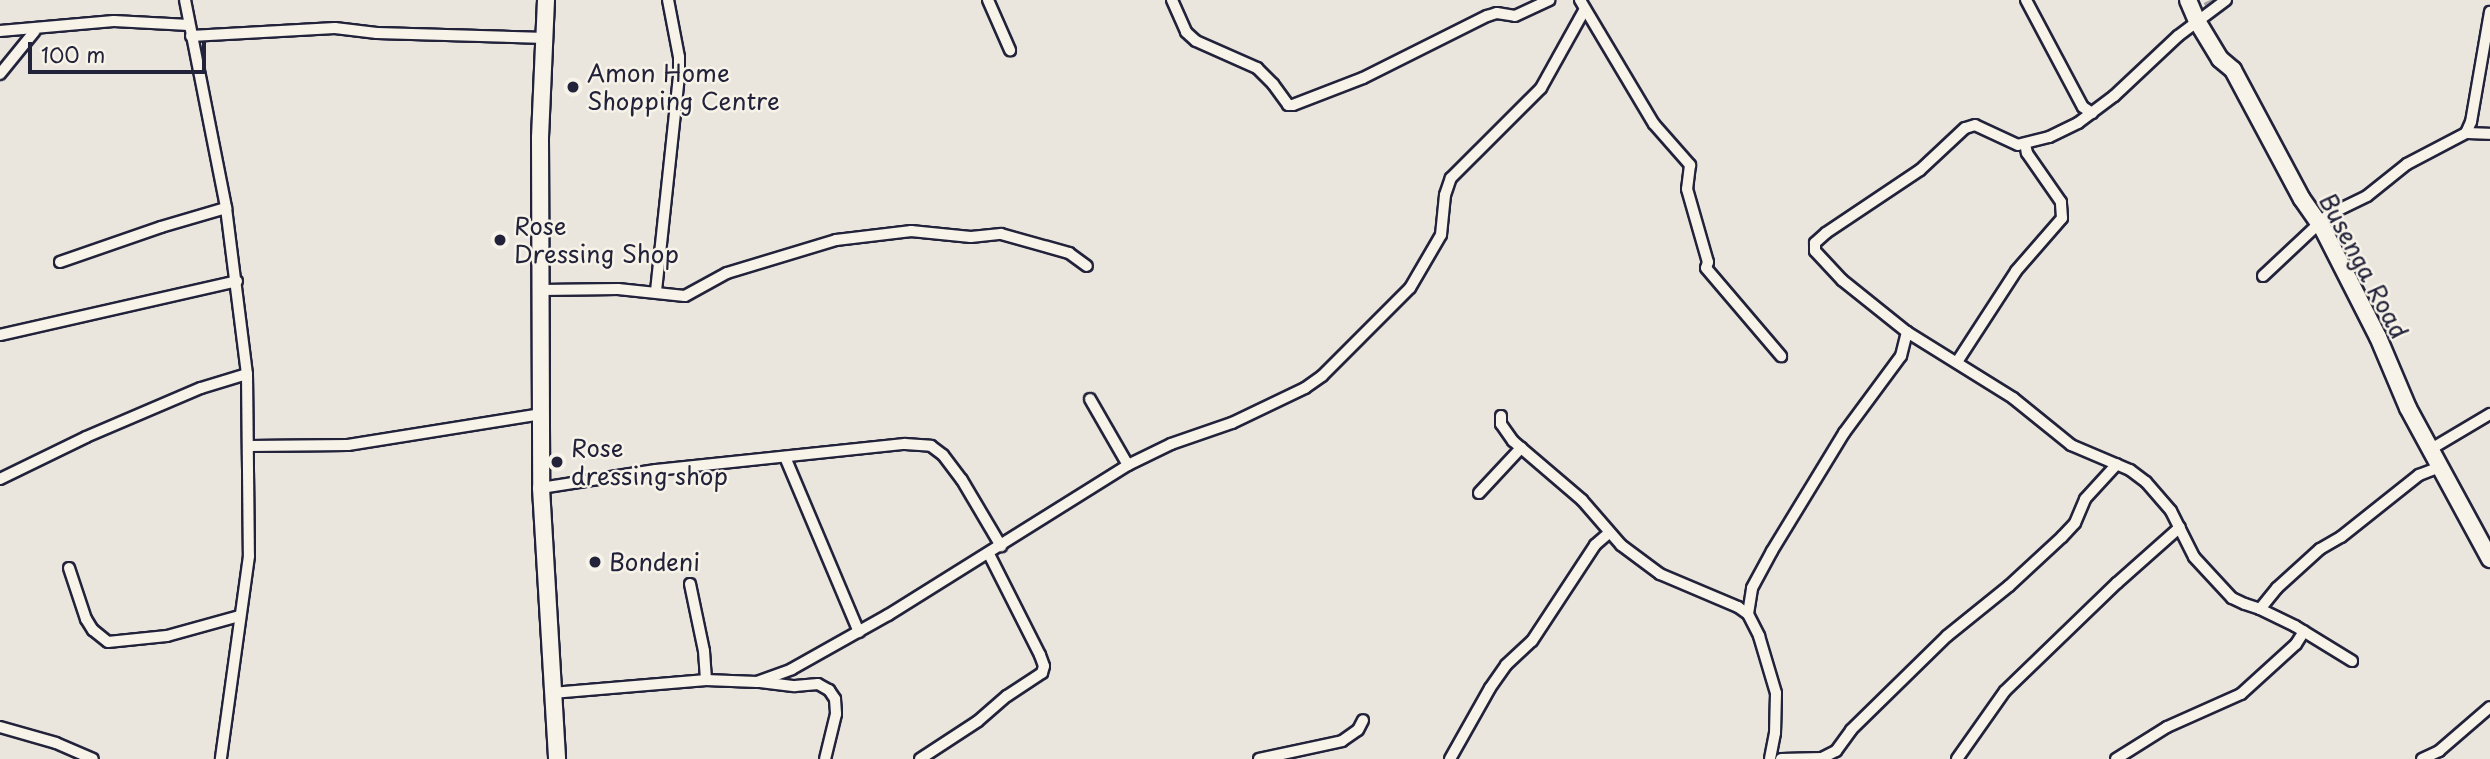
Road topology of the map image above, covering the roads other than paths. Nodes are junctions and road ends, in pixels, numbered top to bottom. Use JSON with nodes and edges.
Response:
{"nodes":[{"id":1,"x":185,"y":0,"type":"edge"},
{"id":2,"x":546,"y":0,"type":"edge"},
{"id":3,"x":668,"y":0,"type":"edge"},
{"id":4,"x":988,"y":0,"type":"edge"},
{"id":5,"x":1172,"y":0,"type":"edge"},
{"id":6,"x":1549,"y":0,"type":"edge"},
{"id":7,"x":2026,"y":0,"type":"edge"},
{"id":8,"x":2188,"y":0,"type":"edge"},
{"id":9,"x":2226,"y":0,"type":"edge"},
{"id":10,"x":1582,"y":5,"type":"edge"},
{"id":11,"x":2490,"y":12,"type":"edge"},
{"id":12,"x":2197,"y":21,"type":"junction"},
{"id":13,"x":35,"y":30,"type":"junction"},
{"id":14,"x":190,"y":30,"type":"junction"},
{"id":15,"x":0,"y":31,"type":"edge"},
{"id":16,"x":546,"y":38,"type":"junction"},
{"id":17,"x":1010,"y":50,"type":"dead end"},
{"id":18,"x":0,"y":74,"type":"edge"},
{"id":19,"x":2092,"y":113,"type":"junction"},
{"id":20,"x":2466,"y":133,"type":"junction"},
{"id":21,"x":2490,"y":134,"type":"edge"},
{"id":22,"x":2025,"y":144,"type":"junction"},
{"id":23,"x":226,"y":208,"type":"junction"},
{"id":24,"x":2319,"y":225,"type":"junction"},
{"id":25,"x":60,"y":262,"type":"dead end"},
{"id":26,"x":1087,"y":266,"type":"dead end"},
{"id":27,"x":2263,"y":276,"type":"dead end"},
{"id":28,"x":237,"y":281,"type":"junction"},
{"id":29,"x":541,"y":290,"type":"junction"},
{"id":30,"x":656,"y":291,"type":"junction"},
{"id":31,"x":1907,"y":332,"type":"junction"},
{"id":32,"x":0,"y":335,"type":"edge"},
{"id":33,"x":1782,"y":356,"type":"dead end"},
{"id":34,"x":1957,"y":362,"type":"junction"},
{"id":35,"x":247,"y":374,"type":"junction"},
{"id":36,"x":1090,"y":399,"type":"dead end"},
{"id":37,"x":542,"y":414,"type":"junction"},
{"id":38,"x":2490,"y":414,"type":"edge"},
{"id":39,"x":1501,"y":416,"type":"dead end"},
{"id":40,"x":250,"y":446,"type":"junction"},
{"id":41,"x":1521,"y":448,"type":"junction"},
{"id":42,"x":2431,"y":449,"type":"junction"},
{"id":43,"x":785,"y":457,"type":"junction"},
{"id":44,"x":2117,"y":464,"type":"junction"},
{"id":45,"x":1128,"y":465,"type":"junction"},
{"id":46,"x":2440,"y":467,"type":"junction"},
{"id":47,"x":0,"y":479,"type":"edge"},
{"id":48,"x":541,"y":488,"type":"junction"},
{"id":49,"x":1479,"y":493,"type":"dead end"},
{"id":50,"x":2180,"y":527,"type":"junction"},
{"id":51,"x":1609,"y":533,"type":"junction"},
{"id":52,"x":1001,"y":546,"type":"junction"},
{"id":53,"x":989,"y":554,"type":"junction"},
{"id":54,"x":2490,"y":559,"type":"edge"},
{"id":55,"x":69,"y":569,"type":"dead end"},
{"id":56,"x":690,"y":584,"type":"dead end"},
{"id":57,"x":2260,"y":609,"type":"junction"},
{"id":58,"x":1748,"y":614,"type":"junction"},
{"id":59,"x":239,"y":616,"type":"junction"},
{"id":60,"x":2304,"y":631,"type":"junction"},
{"id":61,"x":859,"y":632,"type":"junction"},
{"id":62,"x":2352,"y":661,"type":"dead end"},
{"id":63,"x":706,"y":680,"type":"junction"},
{"id":64,"x":757,"y":682,"type":"junction"},
{"id":65,"x":552,"y":693,"type":"junction"},
{"id":66,"x":2490,"y":707,"type":"edge"},
{"id":67,"x":1363,"y":720,"type":"dead end"},
{"id":68,"x":0,"y":727,"type":"edge"},
{"id":69,"x":1837,"y":755,"type":"edge"},
{"id":70,"x":93,"y":759,"type":"edge"},
{"id":71,"x":221,"y":759,"type":"edge"},
{"id":72,"x":557,"y":759,"type":"edge"},
{"id":73,"x":825,"y":759,"type":"edge"},
{"id":74,"x":920,"y":759,"type":"edge"},
{"id":75,"x":1259,"y":759,"type":"edge"},
{"id":76,"x":1450,"y":759,"type":"edge"},
{"id":77,"x":1770,"y":759,"type":"edge"},
{"id":78,"x":1781,"y":759,"type":"edge"},
{"id":79,"x":1956,"y":759,"type":"edge"},
{"id":80,"x":2116,"y":759,"type":"edge"},
{"id":81,"x":2422,"y":759,"type":"edge"}],
"edges":[{"from":1,"to":14,"type":"street"},
{"from":2,"to":16,"type":"main road"},
{"from":3,"to":30,"type":"street"},
{"from":4,"to":17,"type":"street"},
{"from":5,"to":6,"type":"street"},
{"from":7,"to":19,"type":"street"},
{"from":8,"to":12,"type":"main road","name":"Busenga Road"},
{"from":9,"to":12,"type":"street"},
{"from":10,"to":33,"type":"street"},
{"from":10,"to":45,"type":"street"},
{"from":11,"to":20,"type":"street"},
{"from":12,"to":19,"type":"street"},
{"from":12,"to":24,"type":"main road","name":"Busenga Road"},
{"from":13,"to":14,"type":"street"},
{"from":13,"to":15,"type":"street"},
{"from":13,"to":18,"type":"street"},
{"from":14,"to":16,"type":"street"},
{"from":14,"to":23,"type":"street"},
{"from":16,"to":29,"type":"main road"},
{"from":19,"to":22,"type":"street"},
{"from":20,"to":21,"type":"street"},
{"from":20,"to":24,"type":"street"},
{"from":22,"to":31,"type":"street"},
{"from":22,"to":34,"type":"street"},
{"from":23,"to":25,"type":"street"},
{"from":23,"to":28,"type":"street"},
{"from":24,"to":27,"type":"street"},
{"from":24,"to":42,"type":"main road","name":"Busenga Road"},
{"from":26,"to":30,"type":"street"},
{"from":28,"to":32,"type":"street"},
{"from":28,"to":35,"type":"street"},
{"from":29,"to":30,"type":"street"},
{"from":29,"to":37,"type":"main road"},
{"from":31,"to":34,"type":"street"},
{"from":31,"to":58,"type":"street"},
{"from":34,"to":44,"type":"street"},
{"from":35,"to":40,"type":"street"},
{"from":35,"to":47,"type":"street"},
{"from":36,"to":45,"type":"street"},
{"from":37,"to":40,"type":"street"},
{"from":37,"to":48,"type":"main road"},
{"from":38,"to":42,"type":"street"},
{"from":39,"to":41,"type":"street"},
{"from":40,"to":59,"type":"street"},
{"from":41,"to":49,"type":"street"},
{"from":41,"to":51,"type":"street"},
{"from":42,"to":46,"type":"main road","name":"Busenga Road"},
{"from":43,"to":48,"type":"street"},
{"from":43,"to":52,"type":"street"},
{"from":43,"to":61,"type":"street"},
{"from":44,"to":50,"type":"street"},
{"from":44,"to":69,"type":"street"},
{"from":45,"to":52,"type":"street"},
{"from":46,"to":54,"type":"main road","name":"Busenga Road"},
{"from":46,"to":57,"type":"street"},
{"from":48,"to":65,"type":"main road"},
{"from":50,"to":57,"type":"street"},
{"from":50,"to":79,"type":"street"},
{"from":51,"to":58,"type":"street"},
{"from":51,"to":76,"type":"street"},
{"from":52,"to":53,"type":"street"},
{"from":53,"to":61,"type":"street"},
{"from":53,"to":74,"type":"street"},
{"from":55,"to":59,"type":"street"},
{"from":56,"to":63,"type":"street"},
{"from":57,"to":60,"type":"street"},
{"from":58,"to":77,"type":"street"},
{"from":59,"to":71,"type":"street"},
{"from":60,"to":62,"type":"street"},
{"from":60,"to":80,"type":"street"},
{"from":61,"to":64,"type":"street"},
{"from":63,"to":64,"type":"street"},
{"from":63,"to":65,"type":"street"},
{"from":64,"to":73,"type":"street"},
{"from":65,"to":72,"type":"main road"},
{"from":66,"to":81,"type":"street"},
{"from":67,"to":75,"type":"street"},
{"from":68,"to":70,"type":"street"},
{"from":69,"to":78,"type":"street"}]}
